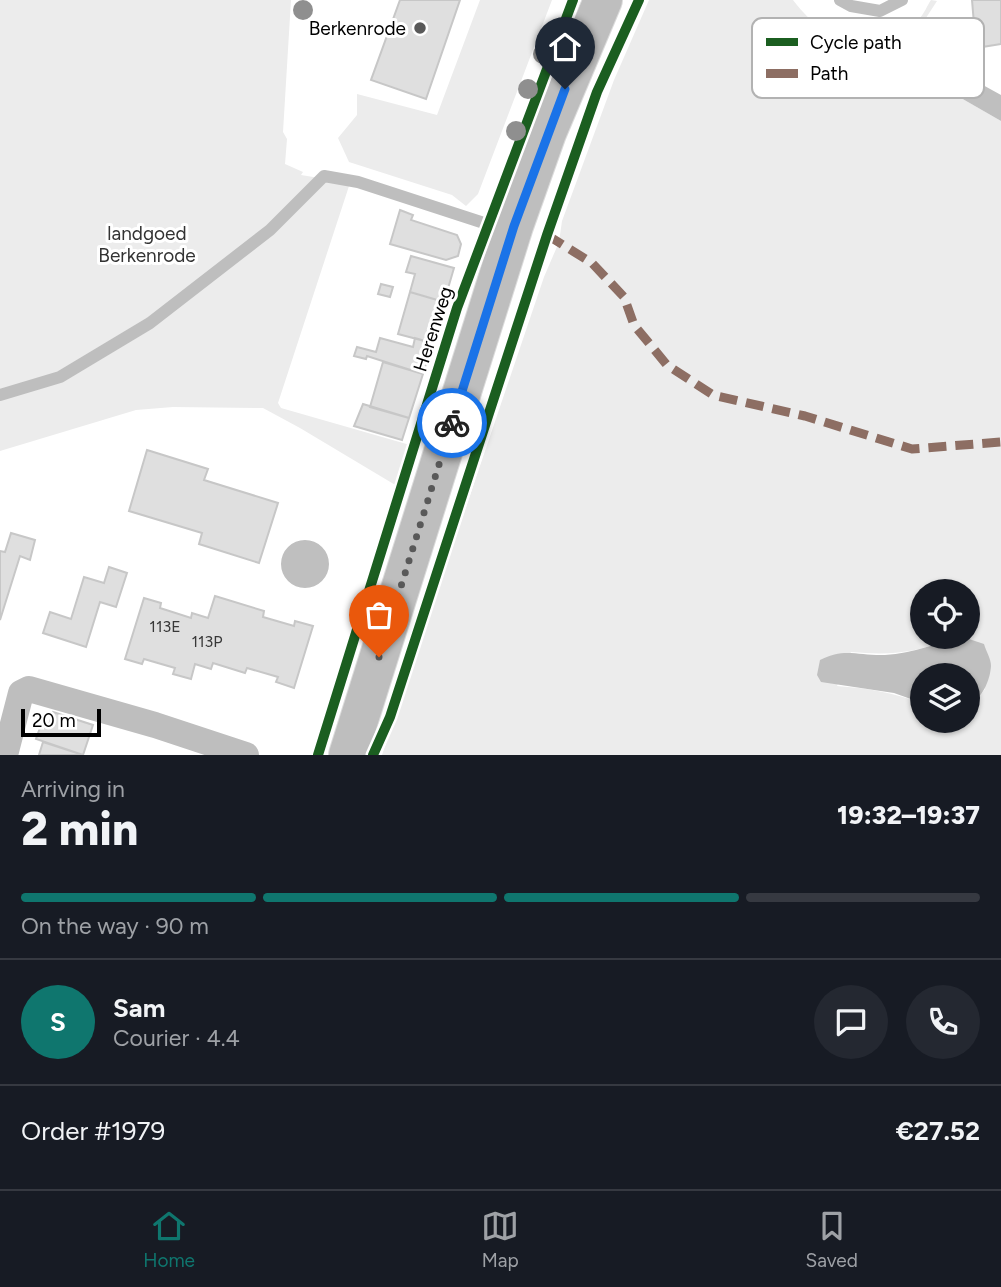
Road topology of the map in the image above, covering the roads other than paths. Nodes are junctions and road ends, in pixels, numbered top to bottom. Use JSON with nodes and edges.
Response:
{"nodes":[{"id":1,"x":603,"y":0,"type":"edge"},
{"id":2,"x":840,"y":0,"type":"edge"},
{"id":3,"x":902,"y":0,"type":"edge"},
{"id":4,"x":514,"y":226,"type":"junction"},
{"id":5,"x":0,"y":395,"type":"edge"},
{"id":6,"x":5,"y":755,"type":"edge"},
{"id":7,"x":246,"y":755,"type":"edge"},
{"id":8,"x":348,"y":755,"type":"edge"}],
"edges":[{"from":1,"to":4,"type":"main road"},
{"from":2,"to":3,"type":"lane"},
{"from":4,"to":5,"type":"lane"},
{"from":4,"to":8,"type":"main road"},
{"from":6,"to":7,"type":"street"}]}
